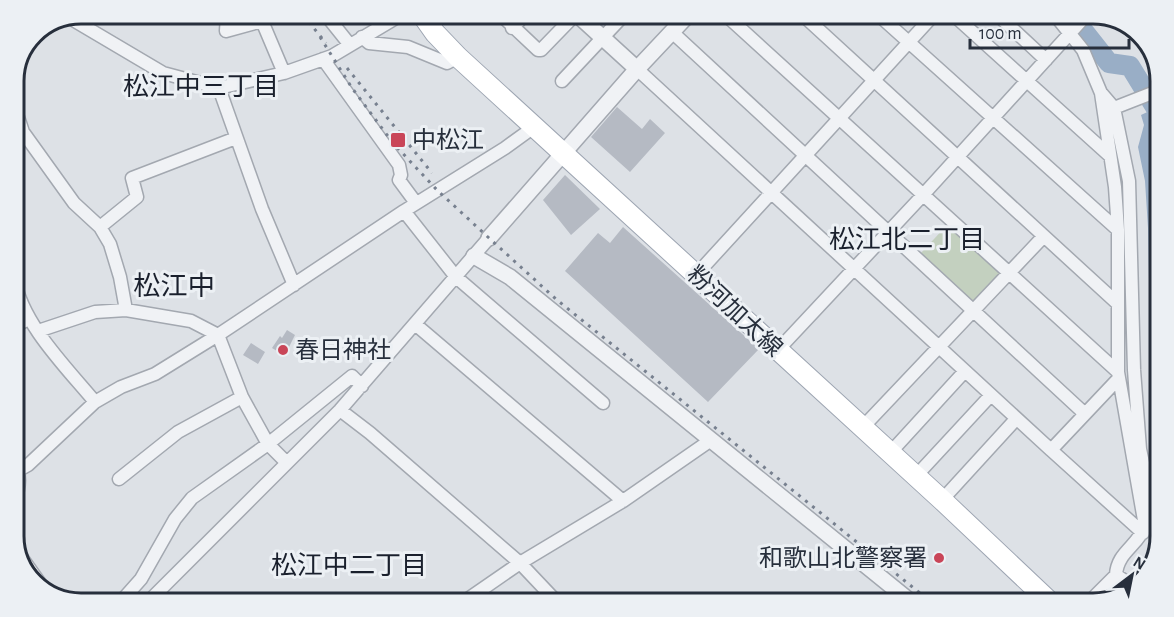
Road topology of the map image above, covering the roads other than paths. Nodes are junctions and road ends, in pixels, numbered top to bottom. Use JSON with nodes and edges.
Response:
{"nodes":[{"id":1,"x":80,"y":24,"type":"edge"},
{"id":2,"x":226,"y":24,"type":"edge"},
{"id":3,"x":251,"y":24,"type":"edge"},
{"id":4,"x":263,"y":24,"type":"edge"},
{"id":5,"x":333,"y":24,"type":"edge"},
{"id":6,"x":386,"y":24,"type":"edge"},
{"id":7,"x":429,"y":24,"type":"edge"},
{"id":8,"x":508,"y":24,"type":"edge"},
{"id":9,"x":516,"y":24,"type":"edge"},
{"id":10,"x":566,"y":24,"type":"edge"},
{"id":11,"x":588,"y":24,"type":"edge"},
{"id":12,"x":616,"y":24,"type":"edge"},
{"id":13,"x":680,"y":24,"type":"edge"},
{"id":14,"x":736,"y":24,"type":"edge"},
{"id":15,"x":812,"y":24,"type":"edge"},
{"id":16,"x":888,"y":24,"type":"edge"},
{"id":17,"x":925,"y":24,"type":"edge"},
{"id":18,"x":962,"y":24,"type":"edge"},
{"id":19,"x":1007,"y":24,"type":"edge"},
{"id":20,"x":1063,"y":24,"type":"edge"},
{"id":21,"x":1079,"y":24,"type":"edge"},
{"id":22,"x":512,"y":28,"type":"junction"},
{"id":23,"x":672,"y":32,"type":"junction"},
{"id":24,"x":1072,"y":32,"type":"junction"},
{"id":25,"x":362,"y":38,"type":"junction"},
{"id":26,"x":603,"y":38,"type":"junction"},
{"id":27,"x":908,"y":42,"type":"junction"},
{"id":28,"x":350,"y":45,"type":"junction"},
{"id":29,"x":458,"y":57,"type":"junction"},
{"id":30,"x":323,"y":59,"type":"junction"},
{"id":31,"x":1046,"y":60,"type":"junction"},
{"id":32,"x":637,"y":69,"type":"junction"},
{"id":33,"x":284,"y":73,"type":"junction"},
{"id":34,"x":873,"y":80,"type":"junction"},
{"id":35,"x":562,"y":81,"type":"dead end"},
{"id":36,"x":1026,"y":82,"type":"junction"},
{"id":37,"x":219,"y":88,"type":"junction"},
{"id":38,"x":1101,"y":93,"type":"junction"},
{"id":39,"x":1150,"y":94,"type":"edge"},
{"id":40,"x":1117,"y":107,"type":"junction"},
{"id":41,"x":839,"y":119,"type":"junction"},
{"id":42,"x":993,"y":119,"type":"junction"},
{"id":43,"x":534,"y":127,"type":"junction"},
{"id":44,"x":236,"y":138,"type":"junction"},
{"id":45,"x":24,"y":142,"type":"edge"},
{"id":46,"x":562,"y":153,"type":"junction"},
{"id":47,"x":806,"y":156,"type":"junction"},
{"id":48,"x":1110,"y":156,"type":"junction"},
{"id":49,"x":957,"y":157,"type":"junction"},
{"id":50,"x":771,"y":195,"type":"junction"},
{"id":51,"x":923,"y":195,"type":"junction"},
{"id":52,"x":416,"y":203,"type":"junction"},
{"id":53,"x":404,"y":211,"type":"junction"},
{"id":54,"x":100,"y":227,"type":"junction"},
{"id":55,"x":1118,"y":230,"type":"junction"},
{"id":56,"x":889,"y":232,"type":"junction"},
{"id":57,"x":1044,"y":236,"type":"junction"},
{"id":58,"x":489,"y":238,"type":"joint"},
{"id":59,"x":474,"y":256,"type":"junction"},
{"id":60,"x":854,"y":270,"type":"junction"},
{"id":61,"x":1009,"y":274,"type":"junction"},
{"id":62,"x":696,"y":275,"type":"junction"},
{"id":63,"x":456,"y":277,"type":"junction"},
{"id":64,"x":294,"y":285,"type":"junction"},
{"id":65,"x":1118,"y":303,"type":"junction"},
{"id":66,"x":24,"y":309,"type":"edge"},
{"id":67,"x":126,"y":310,"type":"junction"},
{"id":68,"x":974,"y":311,"type":"junction"},
{"id":69,"x":29,"y":319,"type":"junction"},
{"id":70,"x":24,"y":321,"type":"edge"},
{"id":71,"x":415,"y":324,"type":"junction"},
{"id":72,"x":38,"y":331,"type":"junction"},
{"id":73,"x":218,"y":335,"type":"junction"},
{"id":74,"x":939,"y":348,"type":"junction"},
{"id":75,"x":777,"y":351,"type":"junction"},
{"id":76,"x":964,"y":372,"type":"junction"},
{"id":77,"x":1118,"y":375,"type":"junction"},
{"id":78,"x":362,"y":386,"type":"junction"},
{"id":79,"x":991,"y":395,"type":"junction"},
{"id":80,"x":242,"y":397,"type":"junction"},
{"id":81,"x":94,"y":402,"type":"junction"},
{"id":82,"x":603,"y":402,"type":"dead end"},
{"id":83,"x":340,"y":410,"type":"junction"},
{"id":84,"x":1084,"y":413,"type":"junction"},
{"id":85,"x":1017,"y":419,"type":"junction"},
{"id":86,"x":862,"y":428,"type":"junction"},
{"id":87,"x":711,"y":440,"type":"junction"},
{"id":88,"x":268,"y":444,"type":"junction"},
{"id":89,"x":1051,"y":450,"type":"junction"},
{"id":90,"x":890,"y":453,"type":"junction"},
{"id":91,"x":287,"y":463,"type":"junction"},
{"id":92,"x":24,"y":466,"type":"edge"},
{"id":93,"x":916,"y":476,"type":"junction"},
{"id":94,"x":119,"y":479,"type":"dead end"},
{"id":95,"x":1150,"y":495,"type":"edge"},
{"id":96,"x":942,"y":500,"type":"junction"},
{"id":97,"x":623,"y":501,"type":"junction"},
{"id":98,"x":1143,"y":533,"type":"junction"},
{"id":99,"x":520,"y":563,"type":"junction"},
{"id":100,"x":1116,"y":575,"type":"junction"},
{"id":101,"x":1126,"y":582,"type":"edge"},
{"id":102,"x":129,"y":593,"type":"edge"},
{"id":103,"x":157,"y":593,"type":"edge"},
{"id":104,"x":477,"y":593,"type":"edge"},
{"id":105,"x":548,"y":593,"type":"edge"},
{"id":106,"x":897,"y":593,"type":"edge"},
{"id":107,"x":1040,"y":593,"type":"edge"},
{"id":108,"x":1098,"y":593,"type":"edge"}],
"edges":[{"from":1,"to":37,"type":"street"},
{"from":2,"to":3,"type":"street"},
{"from":4,"to":33,"type":"street"},
{"from":5,"to":28,"type":"street"},
{"from":6,"to":25,"type":"street"},
{"from":7,"to":29,"type":"main road","name":"粉河加太線"},
{"from":8,"to":22,"type":"street"},
{"from":9,"to":22,"type":"street"},
{"from":10,"to":22,"type":"street"},
{"from":11,"to":26,"type":"street"},
{"from":12,"to":26,"type":"street"},
{"from":13,"to":23,"type":"street"},
{"from":14,"to":41,"type":"street"},
{"from":15,"to":34,"type":"street"},
{"from":16,"to":27,"type":"street"},
{"from":17,"to":27,"type":"street"},
{"from":18,"to":36,"type":"street"},
{"from":19,"to":31,"type":"street"},
{"from":20,"to":24,"type":"street"},
{"from":21,"to":24,"type":"street"},
{"from":23,"to":32,"type":"street"},
{"from":23,"to":47,"type":"street"},
{"from":24,"to":31,"type":"street"},
{"from":24,"to":38,"type":"street"},
{"from":25,"to":28,"type":"street"},
{"from":25,"to":29,"type":"street"},
{"from":26,"to":32,"type":"street"},
{"from":26,"to":35,"type":"street"},
{"from":27,"to":34,"type":"street"},
{"from":27,"to":42,"type":"street"},
{"from":28,"to":30,"type":"street"},
{"from":29,"to":43,"type":"main road","name":"粉河加太線"},
{"from":30,"to":33,"type":"street"},
{"from":30,"to":52,"type":"street"},
{"from":31,"to":36,"type":"street"},
{"from":32,"to":46,"type":"street"},
{"from":32,"to":50,"type":"street"},
{"from":33,"to":37,"type":"street"},
{"from":34,"to":41,"type":"street"},
{"from":34,"to":49,"type":"street"},
{"from":36,"to":42,"type":"street"},
{"from":36,"to":48,"type":"street"},
{"from":37,"to":44,"type":"street"},
{"from":38,"to":40,"type":"street"},
{"from":38,"to":48,"type":"street"},
{"from":39,"to":40,"type":"street"},
{"from":40,"to":95,"type":"street"},
{"from":41,"to":47,"type":"street"},
{"from":41,"to":51,"type":"street"},
{"from":42,"to":49,"type":"street"},
{"from":42,"to":55,"type":"street"},
{"from":43,"to":46,"type":"main road","name":"粉河加太線"},
{"from":43,"to":52,"type":"street"},
{"from":44,"to":54,"type":"street"},
{"from":44,"to":64,"type":"street"},
{"from":45,"to":54,"type":"street"},
{"from":46,"to":58,"type":"street"},
{"from":46,"to":62,"type":"main road","name":"粉河加太線"},
{"from":47,"to":50,"type":"street"},
{"from":47,"to":56,"type":"street"},
{"from":48,"to":55,"type":"street"},
{"from":49,"to":51,"type":"street"},
{"from":49,"to":57,"type":"street"},
{"from":50,"to":60,"type":"street"},
{"from":50,"to":62,"type":"street"},
{"from":51,"to":56,"type":"street"},
{"from":51,"to":61,"type":"street"},
{"from":52,"to":53,"type":"street"},
{"from":53,"to":63,"type":"street"},
{"from":53,"to":64,"type":"street"},
{"from":54,"to":67,"type":"street"},
{"from":55,"to":65,"type":"street"},
{"from":56,"to":60,"type":"street"},
{"from":56,"to":68,"type":"street"},
{"from":57,"to":61,"type":"street"},
{"from":57,"to":65,"type":"street"},
{"from":58,"to":59,"type":"street"},
{"from":59,"to":63,"type":"street"},
{"from":59,"to":87,"type":"street"},
{"from":60,"to":74,"type":"street"},
{"from":60,"to":75,"type":"street"},
{"from":61,"to":68,"type":"street"},
{"from":61,"to":77,"type":"street"},
{"from":62,"to":75,"type":"main road","name":"粉河加太線"},
{"from":63,"to":71,"type":"street"},
{"from":63,"to":82,"type":"street"},
{"from":64,"to":73,"type":"street"},
{"from":65,"to":77,"type":"street"},
{"from":66,"to":69,"type":"street"},
{"from":67,"to":72,"type":"street"},
{"from":67,"to":73,"type":"street"},
{"from":68,"to":74,"type":"street"},
{"from":68,"to":84,"type":"street"},
{"from":69,"to":70,"type":"street"},
{"from":69,"to":72,"type":"street"},
{"from":71,"to":78,"type":"street"},
{"from":71,"to":97,"type":"street"},
{"from":72,"to":81,"type":"street"},
{"from":73,"to":80,"type":"street"},
{"from":73,"to":81,"type":"street"},
{"from":74,"to":76,"type":"street"},
{"from":74,"to":86,"type":"street"},
{"from":75,"to":86,"type":"main road","name":"粉河加太線"},
{"from":76,"to":79,"type":"street"},
{"from":76,"to":90,"type":"street"},
{"from":77,"to":84,"type":"street"},
{"from":77,"to":98,"type":"street"},
{"from":78,"to":83,"type":"street"},
{"from":78,"to":88,"type":"street"},
{"from":79,"to":85,"type":"street"},
{"from":79,"to":93,"type":"street"},
{"from":80,"to":88,"type":"street"},
{"from":80,"to":94,"type":"street"},
{"from":81,"to":92,"type":"street"},
{"from":83,"to":91,"type":"street"},
{"from":83,"to":99,"type":"street"},
{"from":84,"to":89,"type":"street"},
{"from":85,"to":89,"type":"street"},
{"from":85,"to":96,"type":"street"},
{"from":86,"to":90,"type":"main road","name":"粉河加太線"},
{"from":87,"to":97,"type":"street"},
{"from":87,"to":106,"type":"street"},
{"from":88,"to":91,"type":"street"},
{"from":88,"to":102,"type":"street"},
{"from":89,"to":98,"type":"street"},
{"from":90,"to":93,"type":"main road","name":"粉河加太線"},
{"from":91,"to":103,"type":"street"},
{"from":93,"to":96,"type":"main road","name":"粉河加太線"},
{"from":96,"to":107,"type":"main road","name":"粉河加太線"},
{"from":97,"to":99,"type":"street"},
{"from":98,"to":100,"type":"street"},
{"from":99,"to":104,"type":"street"},
{"from":99,"to":105,"type":"street"},
{"from":100,"to":101,"type":"street"},
{"from":100,"to":108,"type":"street"}]}
